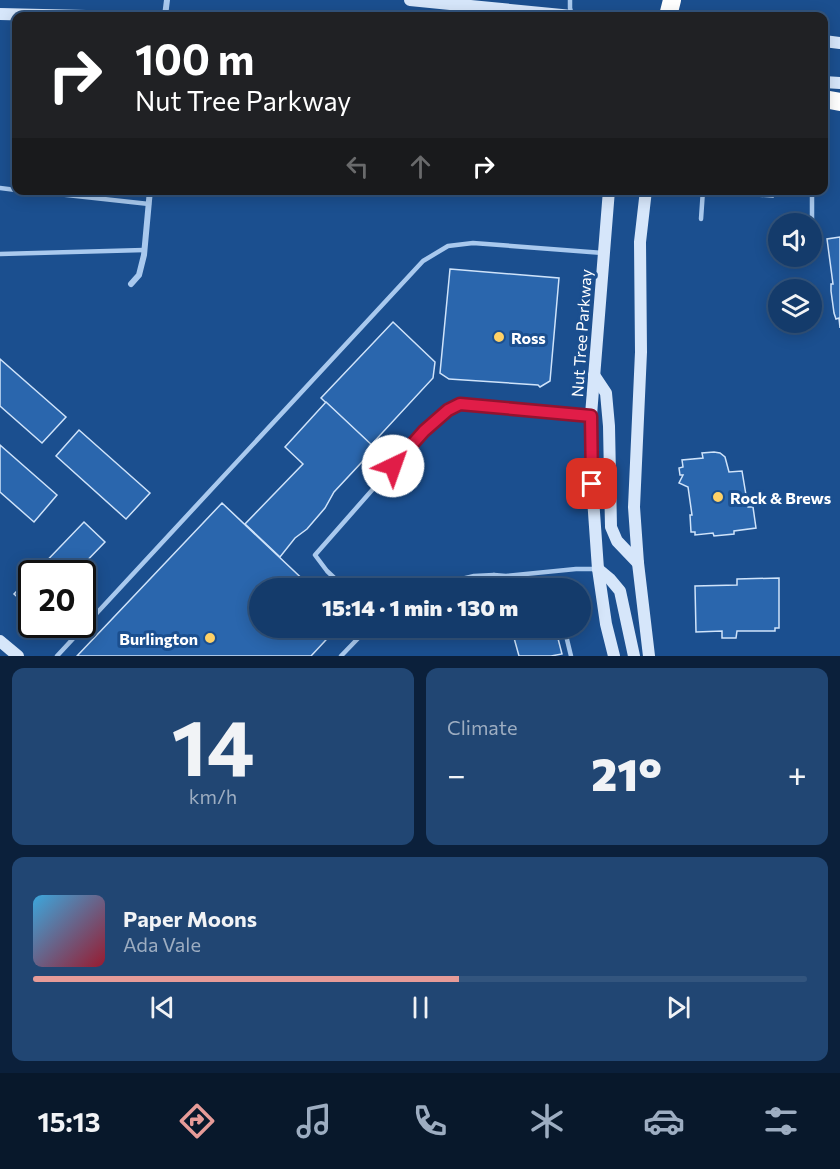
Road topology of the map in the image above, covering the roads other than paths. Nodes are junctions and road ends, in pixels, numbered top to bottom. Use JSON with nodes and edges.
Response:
{"nodes":[{"id":1,"x":410,"y":0,"type":"edge"},
{"id":2,"x":532,"y":12,"type":"edge"},
{"id":3,"x":65,"y":195,"type":"edge"},
{"id":4,"x":150,"y":195,"type":"edge"},
{"id":5,"x":609,"y":195,"type":"edge"},
{"id":6,"x":645,"y":195,"type":"edge"},
{"id":7,"x":703,"y":195,"type":"edge"},
{"id":8,"x":812,"y":195,"type":"edge"},
{"id":9,"x":149,"y":204,"type":"junction"},
{"id":10,"x":812,"y":213,"type":"edge"},
{"id":11,"x":701,"y":219,"type":"dead end"},
{"id":12,"x":144,"y":250,"type":"junction"},
{"id":13,"x":604,"y":253,"type":"junction"},
{"id":14,"x":0,"y":254,"type":"edge"},
{"id":15,"x":131,"y":284,"type":"dead end"},
{"id":16,"x":594,"y":375,"type":"junction"},
{"id":17,"x":591,"y":416,"type":"junction"},
{"id":18,"x":638,"y":563,"type":"junction"},
{"id":19,"x":598,"y":569,"type":"junction"},
{"id":20,"x":494,"y":575,"type":"junction"},
{"id":21,"x":334,"y":578,"type":"edge"},
{"id":22,"x":466,"y":578,"type":"edge"},
{"id":23,"x":495,"y":578,"type":"edge"},
{"id":24,"x":358,"y":638,"type":"edge"},
{"id":25,"x":567,"y":638,"type":"edge"},
{"id":26,"x":0,"y":641,"type":"edge"},
{"id":27,"x":18,"y":656,"type":"edge"},
{"id":28,"x":57,"y":656,"type":"edge"},
{"id":29,"x":341,"y":656,"type":"edge"},
{"id":30,"x":571,"y":656,"type":"edge"},
{"id":31,"x":614,"y":656,"type":"edge"},
{"id":32,"x":634,"y":656,"type":"edge"},
{"id":33,"x":649,"y":656,"type":"edge"}],
"edges":[{"from":1,"to":2,"type":"main road"},
{"from":3,"to":9,"type":"lane"},
{"from":4,"to":9,"type":"street"},
{"from":5,"to":13,"type":"main road","name":"Nut Tree Parkway"},
{"from":6,"to":18,"type":"main road"},
{"from":7,"to":11,"type":"lane"},
{"from":8,"to":10,"type":"lane"},
{"from":9,"to":12,"type":"street"},
{"from":12,"to":14,"type":"lane"},
{"from":12,"to":15,"type":"street"},
{"from":13,"to":16,"type":"main road","name":"Nut Tree Parkway"},
{"from":13,"to":28,"type":"lane"},
{"from":16,"to":17,"type":"main road","name":"Nut Tree Parkway"},
{"from":16,"to":18,"type":"main road"},
{"from":17,"to":19,"type":"main road","name":"Nut Tree Parkway"},
{"from":17,"to":21,"type":"lane"},
{"from":18,"to":33,"type":"main road"},
{"from":19,"to":20,"type":"lane"},
{"from":19,"to":31,"type":"main road","name":"Nut Tree Parkway"},
{"from":19,"to":32,"type":"main road"},
{"from":20,"to":22,"type":"lane"},
{"from":20,"to":23,"type":"lane"},
{"from":24,"to":29,"type":"lane"},
{"from":25,"to":30,"type":"lane"},
{"from":26,"to":27,"type":"main road"}]}
